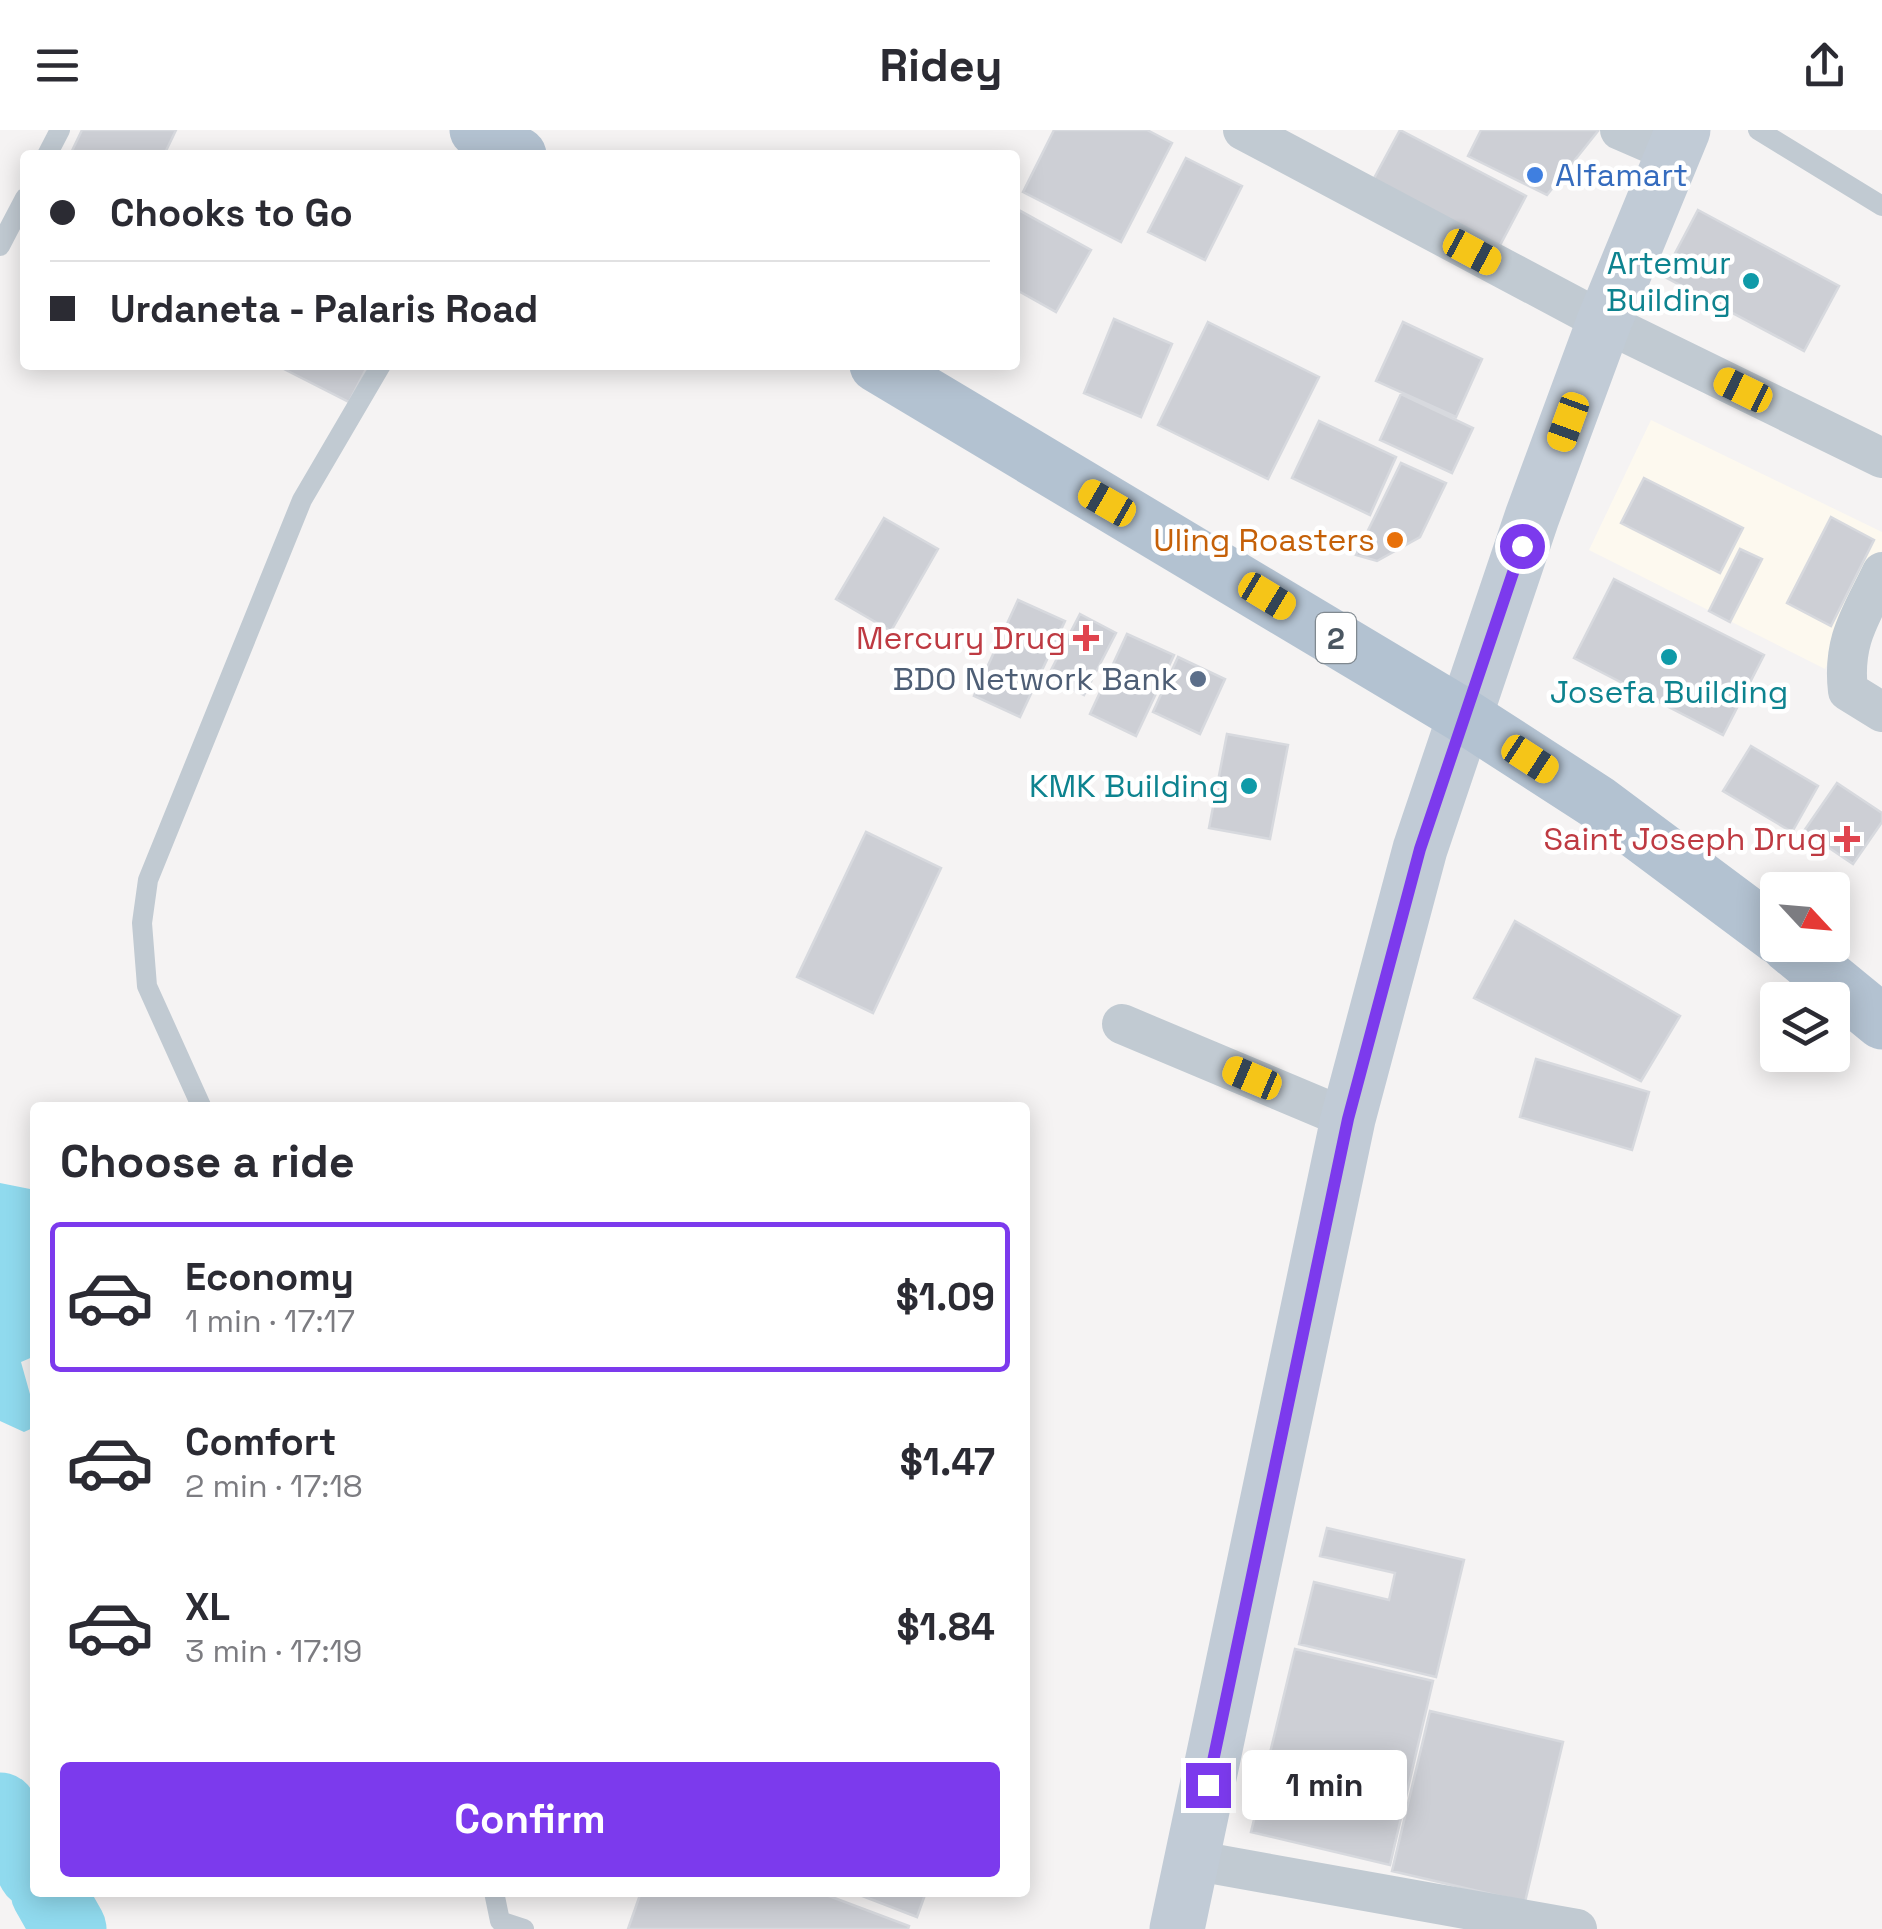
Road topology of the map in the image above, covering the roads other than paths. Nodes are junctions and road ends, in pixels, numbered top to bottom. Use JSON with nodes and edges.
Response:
{"nodes":[{"id":1,"x":1242,"y":130,"type":"edge"},
{"id":2,"x":1620,"y":130,"type":"edge"},
{"id":3,"x":1758,"y":130,"type":"edge"},
{"id":4,"x":1678,"y":142,"type":"edge"},
{"id":5,"x":1882,"y":206,"type":"edge"},
{"id":6,"x":20,"y":208,"type":"edge"},
{"id":7,"x":0,"y":246,"type":"edge"},
{"id":8,"x":1604,"y":322,"type":"junction"},
{"id":9,"x":378,"y":370,"type":"edge"},
{"id":10,"x":886,"y":370,"type":"edge"},
{"id":11,"x":1882,"y":458,"type":"edge"},
{"id":12,"x":1882,"y":572,"type":"edge"},
{"id":13,"x":1882,"y":712,"type":"edge"},
{"id":14,"x":1464,"y":716,"type":"junction"},
{"id":15,"x":1760,"y":923,"type":"edge"},
{"id":16,"x":1809,"y":962,"type":"edge"},
{"id":17,"x":1882,"y":1022,"type":"edge"},
{"id":18,"x":1122,"y":1024,"type":"dead end"},
{"id":19,"x":199,"y":1102,"type":"edge"},
{"id":20,"x":1348,"y":1119,"type":"junction"},
{"id":21,"x":1192,"y":1860,"type":"junction"},
{"id":22,"x":495,"y":1897,"type":"edge"},
{"id":23,"x":524,"y":1929,"type":"edge"},
{"id":24,"x":1178,"y":1929,"type":"edge"},
{"id":25,"x":1576,"y":1929,"type":"edge"}],
"edges":[{"from":1,"to":8,"type":"street"},
{"from":2,"to":4,"type":"street"},
{"from":3,"to":5,"type":"lane"},
{"from":4,"to":8,"type":"main road"},
{"from":6,"to":7,"type":"lane"},
{"from":8,"to":11,"type":"street"},
{"from":8,"to":14,"type":"main road"},
{"from":9,"to":19,"type":"lane"},
{"from":10,"to":14,"type":"main road","number":"2"},
{"from":12,"to":13,"type":"street"},
{"from":14,"to":15,"type":"main road","number":"2"},
{"from":14,"to":20,"type":"main road"},
{"from":16,"to":17,"type":"main road"},
{"from":18,"to":20,"type":"street"},
{"from":20,"to":21,"type":"main road"},
{"from":21,"to":24,"type":"main road"},
{"from":21,"to":25,"type":"street"},
{"from":22,"to":23,"type":"lane"}]}
